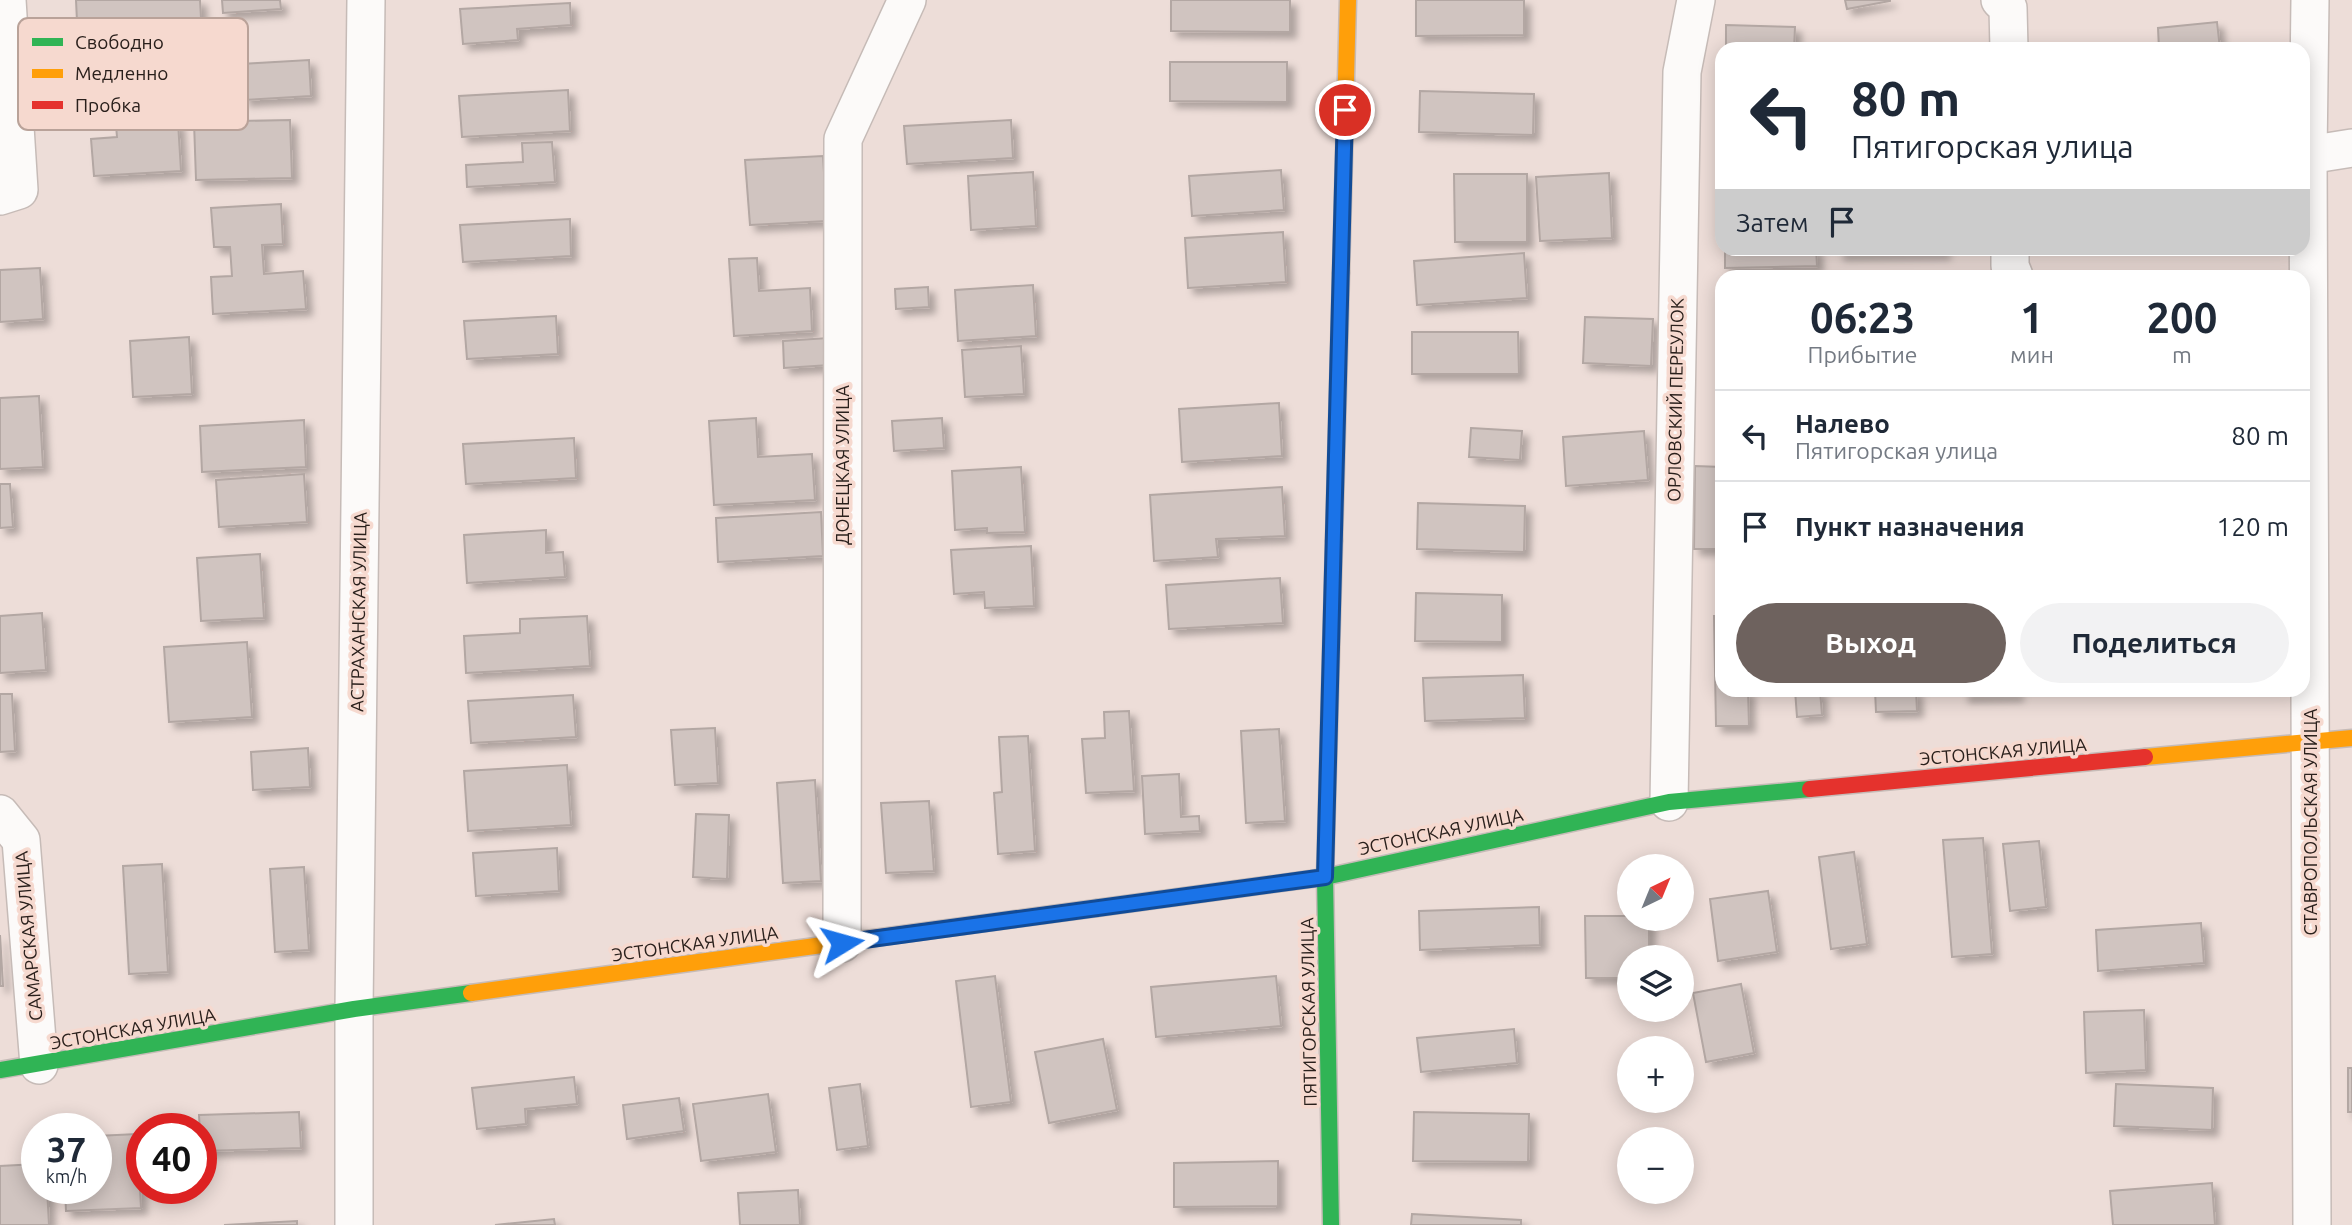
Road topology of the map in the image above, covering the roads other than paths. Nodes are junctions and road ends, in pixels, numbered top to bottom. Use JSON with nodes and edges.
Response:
{"nodes":[{"id":1,"x":7,"y":0,"type":"edge"},
{"id":2,"x":366,"y":0,"type":"edge"},
{"id":3,"x":907,"y":0,"type":"edge"},
{"id":4,"x":1348,"y":0,"type":"edge"},
{"id":5,"x":1696,"y":0,"type":"edge"},
{"id":6,"x":2000,"y":0,"type":"edge"},
{"id":7,"x":2311,"y":0,"type":"edge"},
{"id":8,"x":2009,"y":42,"type":"edge"},
{"id":9,"x":2310,"y":52,"type":"edge"},
{"id":10,"x":2352,"y":148,"type":"edge"},
{"id":11,"x":2310,"y":155,"type":"edge"},
{"id":12,"x":0,"y":196,"type":"edge"},
{"id":13,"x":2310,"y":697,"type":"edge"},
{"id":14,"x":2352,"y":738,"type":"edge"},
{"id":15,"x":2310,"y":744,"type":"junction"},
{"id":16,"x":1668,"y":802,"type":"junction"},
{"id":17,"x":0,"y":814,"type":"edge"},
{"id":18,"x":1325,"y":877,"type":"junction"},
{"id":19,"x":842,"y":943,"type":"junction"},
{"id":20,"x":354,"y":1009,"type":"junction"},
{"id":21,"x":39,"y":1065,"type":"junction"},
{"id":22,"x":0,"y":1070,"type":"edge"},
{"id":23,"x":354,"y":1225,"type":"edge"},
{"id":24,"x":1331,"y":1225,"type":"edge"},
{"id":25,"x":2312,"y":1225,"type":"edge"}],
"edges":[{"from":1,"to":12,"type":"street"},
{"from":2,"to":20,"type":"street","name":"АСТРАХАНСКАЯ УЛИЦА"},
{"from":3,"to":19,"type":"street","name":"ДОНЕЦКАЯ УЛИЦА"},
{"from":4,"to":18,"type":"street","name":"ПЯТИГОРСКАЯ УЛИЦА"},
{"from":5,"to":16,"type":"street","name":"ОРЛОВСКИЙ ПЕРЕУЛОК"},
{"from":6,"to":8,"type":"street"},
{"from":7,"to":9,"type":"street","name":"СТАВРОПОЛЬСКАЯ УЛИЦА"},
{"from":10,"to":11,"type":"street"},
{"from":13,"to":15,"type":"street","name":"СТАВРОПОЛЬСКАЯ УЛИЦА"},
{"from":14,"to":15,"type":"street","name":"ЭСТОНСКАЯ УЛИЦА"},
{"from":15,"to":16,"type":"street","name":"ЭСТОНСКАЯ УЛИЦА"},
{"from":15,"to":25,"type":"street","name":"СТАВРОПОЛЬСКАЯ УЛИЦА"},
{"from":16,"to":18,"type":"street","name":"ЭСТОНСКАЯ УЛИЦА"},
{"from":17,"to":21,"type":"street","name":"САМАРСКАЯ УЛИЦА"},
{"from":18,"to":19,"type":"street","name":"ЭСТОНСКАЯ УЛИЦА"},
{"from":18,"to":24,"type":"street","name":"ПЯТИГОРСКАЯ УЛИЦА"},
{"from":19,"to":20,"type":"street","name":"ЭСТОНСКАЯ УЛИЦА"},
{"from":20,"to":21,"type":"street","name":"ЭСТОНСКАЯ УЛИЦА"},
{"from":20,"to":23,"type":"street","name":"АСТРАХАНСКАЯ УЛИЦА"},
{"from":21,"to":22,"type":"street","name":"ЭСТОНСКАЯ УЛИЦА"}]}
